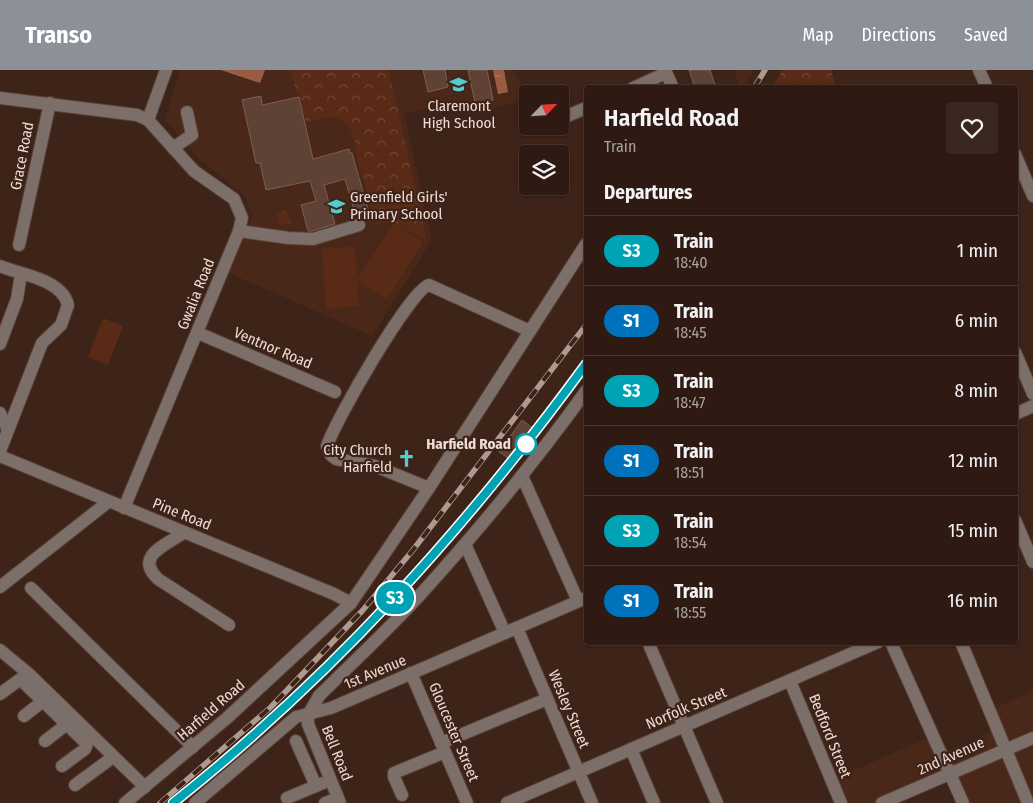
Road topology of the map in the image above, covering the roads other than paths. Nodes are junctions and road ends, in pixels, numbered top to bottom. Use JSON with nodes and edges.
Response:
{"nodes":[{"id":1,"x":166,"y":70,"type":"edge"},
{"id":2,"x":979,"y":70,"type":"edge"},
{"id":3,"x":666,"y":72,"type":"edge"},
{"id":4,"x":639,"y":85,"type":"edge"},
{"id":5,"x":672,"y":85,"type":"edge"},
{"id":6,"x":986,"y":85,"type":"edge"},
{"id":7,"x":0,"y":98,"type":"edge"},
{"id":8,"x":50,"y":103,"type":"junction"},
{"id":9,"x":584,"y":109,"type":"edge"},
{"id":10,"x":187,"y":112,"type":"dead end"},
{"id":11,"x":569,"y":115,"type":"edge"},
{"id":12,"x":148,"y":120,"type":"junction"},
{"id":13,"x":173,"y":148,"type":"junction"},
{"id":14,"x":1018,"y":161,"type":"edge"},
{"id":15,"x":1033,"y":196,"type":"edge"},
{"id":16,"x":359,"y":225,"type":"dead end"},
{"id":17,"x":239,"y":231,"type":"junction"},
{"id":18,"x":19,"y":245,"type":"dead end"},
{"id":19,"x":584,"y":247,"type":"edge"},
{"id":20,"x":0,"y":266,"type":"edge"},
{"id":21,"x":21,"y":274,"type":"junction"},
{"id":22,"x":530,"y":331,"type":"junction"},
{"id":23,"x":198,"y":333,"type":"junction"},
{"id":24,"x":0,"y":344,"type":"edge"},
{"id":25,"x":1018,"y":359,"type":"edge"},
{"id":26,"x":335,"y":392,"type":"dead end"},
{"id":27,"x":584,"y":394,"type":"edge"},
{"id":28,"x":1033,"y":394,"type":"edge"},
{"id":29,"x":1033,"y":406,"type":"edge"},
{"id":30,"x":0,"y":413,"type":"edge"},
{"id":31,"x":1018,"y":413,"type":"edge"},
{"id":32,"x":8,"y":430,"type":"junction"},
{"id":33,"x":0,"y":451,"type":"edge"},
{"id":34,"x":0,"y":456,"type":"edge"},
{"id":35,"x":522,"y":476,"type":"junction"},
{"id":36,"x":429,"y":488,"type":"junction"},
{"id":37,"x":108,"y":502,"type":"junction"},
{"id":38,"x":124,"y":508,"type":"junction"},
{"id":39,"x":1018,"y":527,"type":"edge"},
{"id":40,"x":183,"y":533,"type":"junction"},
{"id":41,"x":466,"y":544,"type":"junction"},
{"id":42,"x":1033,"y":562,"type":"edge"},
{"id":43,"x":0,"y":587,"type":"edge"},
{"id":44,"x":30,"y":588,"type":"dead end"},
{"id":45,"x":582,"y":600,"type":"edge"},
{"id":46,"x":351,"y":603,"type":"junction"},
{"id":47,"x":229,"y":624,"type":"dead end"},
{"id":48,"x":511,"y":630,"type":"junction"},
{"id":49,"x":649,"y":645,"type":"edge"},
{"id":50,"x":871,"y":645,"type":"edge"},
{"id":51,"x":893,"y":645,"type":"edge"},
{"id":52,"x":962,"y":645,"type":"edge"},
{"id":53,"x":2,"y":655,"type":"edge"},
{"id":54,"x":411,"y":673,"type":"junction"},
{"id":55,"x":24,"y":677,"type":"junction"},
{"id":56,"x":790,"y":681,"type":"junction"},
{"id":57,"x":0,"y":694,"type":"edge"},
{"id":58,"x":547,"y":699,"type":"junction"},
{"id":59,"x":43,"y":702,"type":"junction"},
{"id":60,"x":308,"y":715,"type":"junction"},
{"id":61,"x":24,"y":716,"type":"dead end"},
{"id":62,"x":67,"y":724,"type":"junction"},
{"id":63,"x":684,"y":726,"type":"junction"},
{"id":64,"x":1033,"y":738,"type":"edge"},
{"id":65,"x":45,"y":741,"type":"dead end"},
{"id":66,"x":296,"y":741,"type":"dead end"},
{"id":67,"x":193,"y":747,"type":"junction"},
{"id":68,"x":443,"y":748,"type":"junction"},
{"id":69,"x":631,"y":749,"type":"junction"},
{"id":70,"x":1007,"y":749,"type":"junction"},
{"id":71,"x":113,"y":757,"type":"junction"},
{"id":72,"x":62,"y":766,"type":"dead end"},
{"id":73,"x":578,"y":772,"type":"junction"},
{"id":74,"x":950,"y":774,"type":"junction"},
{"id":75,"x":330,"y":780,"type":"junction"},
{"id":76,"x":75,"y":785,"type":"dead end"},
{"id":77,"x":316,"y":786,"type":"junction"},
{"id":78,"x":145,"y":788,"type":"junction"},
{"id":79,"x":402,"y":795,"type":"dead end"},
{"id":80,"x":287,"y":798,"type":"dead end"},
{"id":81,"x":339,"y":800,"type":"edge"},
{"id":82,"x":200,"y":801,"type":"edge"},
{"id":83,"x":125,"y":803,"type":"edge"},
{"id":84,"x":325,"y":803,"type":"edge"},
{"id":85,"x":467,"y":803,"type":"edge"},
{"id":86,"x":507,"y":803,"type":"edge"},
{"id":87,"x":592,"y":803,"type":"edge"},
{"id":88,"x":654,"y":803,"type":"edge"},
{"id":89,"x":717,"y":803,"type":"edge"},
{"id":90,"x":841,"y":803,"type":"edge"},
{"id":91,"x":882,"y":803,"type":"edge"},
{"id":92,"x":963,"y":803,"type":"edge"},
{"id":93,"x":1028,"y":803,"type":"edge"}],
"edges":[{"from":1,"to":12,"type":"street"},
{"from":2,"to":6,"type":"street"},
{"from":3,"to":4,"type":"street"},
{"from":3,"to":5,"type":"street"},
{"from":7,"to":8,"type":"street"},
{"from":8,"to":12,"type":"street"},
{"from":8,"to":18,"type":"street","name":"Grace Road"},
{"from":9,"to":11,"type":"street"},
{"from":10,"to":13,"type":"street"},
{"from":12,"to":13,"type":"street","name":"Gwalia Road"},
{"from":13,"to":17,"type":"street","name":"Gwalia Road"},
{"from":14,"to":15,"type":"street"},
{"from":16,"to":17,"type":"street"},
{"from":17,"to":23,"type":"street","name":"Gwalia Road"},
{"from":19,"to":22,"type":"street","name":"Harfield Road"},
{"from":20,"to":21,"type":"street"},
{"from":21,"to":24,"type":"street"},
{"from":21,"to":32,"type":"street"},
{"from":22,"to":36,"type":"street","name":"Harfield Road"},
{"from":22,"to":36,"type":"street"},
{"from":23,"to":26,"type":"street","name":"Ventnor Road"},
{"from":23,"to":38,"type":"street","name":"Gwalia Road"},
{"from":25,"to":28,"type":"street"},
{"from":27,"to":35,"type":"street"},
{"from":29,"to":31,"type":"street"},
{"from":30,"to":32,"type":"street"},
{"from":32,"to":33,"type":"street"},
{"from":34,"to":37,"type":"street","name":"Pine Road"},
{"from":35,"to":41,"type":"street"},
{"from":35,"to":45,"type":"street"},
{"from":36,"to":46,"type":"street","name":"Harfield Road"},
{"from":37,"to":38,"type":"street","name":"Pine Road"},
{"from":37,"to":43,"type":"street"},
{"from":38,"to":40,"type":"street","name":"Pine Road"},
{"from":39,"to":42,"type":"street"},
{"from":40,"to":46,"type":"street","name":"Pine Road"},
{"from":40,"to":47,"type":"street"},
{"from":41,"to":48,"type":"street","name":"Wesley Street"},
{"from":41,"to":60,"type":"street"},
{"from":44,"to":67,"type":"street"},
{"from":45,"to":48,"type":"street","name":"1st Avenue"},
{"from":46,"to":67,"type":"street","name":"Harfield Road"},
{"from":48,"to":54,"type":"street","name":"1st Avenue"},
{"from":48,"to":58,"type":"street","name":"Wesley Street"},
{"from":49,"to":63,"type":"street"},
{"from":50,"to":56,"type":"street","name":"Norfolk Street"},
{"from":51,"to":74,"type":"street"},
{"from":52,"to":70,"type":"street"},
{"from":53,"to":55,"type":"street"},
{"from":54,"to":60,"type":"street","name":"1st Avenue"},
{"from":54,"to":68,"type":"street","name":"Gloucester Street"},
{"from":55,"to":57,"type":"street"},
{"from":55,"to":59,"type":"street"},
{"from":55,"to":71,"type":"street"},
{"from":56,"to":63,"type":"street","name":"Norfolk Street"},
{"from":56,"to":90,"type":"street","name":"Bedford Street"},
{"from":58,"to":68,"type":"street"},
{"from":58,"to":73,"type":"street","name":"Wesley Street"},
{"from":59,"to":61,"type":"street"},
{"from":59,"to":62,"type":"street"},
{"from":60,"to":75,"type":"street","name":"Bell Road"},
{"from":60,"to":82,"type":"street","name":"1st Avenue"},
{"from":62,"to":65,"type":"street"},
{"from":62,"to":72,"type":"street"},
{"from":63,"to":69,"type":"street","name":"Norfolk Street"},
{"from":63,"to":89,"type":"street"},
{"from":64,"to":70,"type":"street","name":"2nd Avenue"},
{"from":66,"to":77,"type":"street"},
{"from":67,"to":78,"type":"street","name":"Harfield Road"},
{"from":68,"to":79,"type":"street"},
{"from":68,"to":85,"type":"street","name":"Gloucester Street"},
{"from":69,"to":73,"type":"street","name":"Norfolk Street"},
{"from":69,"to":88,"type":"street"},
{"from":70,"to":74,"type":"street","name":"2nd Avenue"},
{"from":70,"to":93,"type":"street"},
{"from":71,"to":76,"type":"street"},
{"from":71,"to":78,"type":"street"},
{"from":73,"to":86,"type":"street","name":"Norfolk Street"},
{"from":73,"to":87,"type":"street","name":"Wesley Street"},
{"from":74,"to":91,"type":"street","name":"2nd Avenue"},
{"from":74,"to":92,"type":"street"},
{"from":75,"to":77,"type":"street"},
{"from":75,"to":81,"type":"street","name":"Bell Road"},
{"from":77,"to":80,"type":"street"},
{"from":78,"to":83,"type":"street","name":"Harfield Road"},
{"from":81,"to":84,"type":"street"}]}
